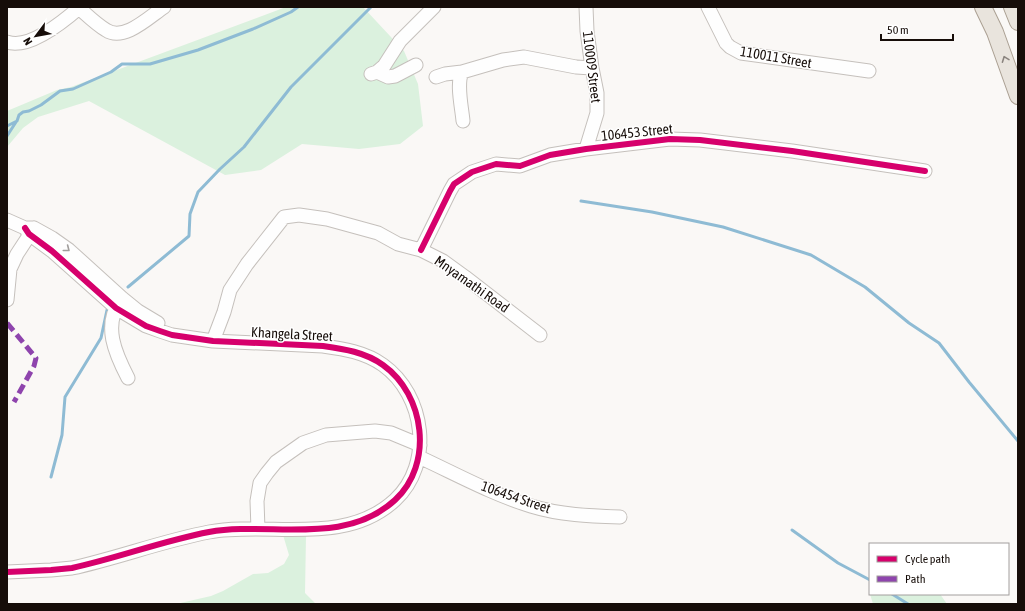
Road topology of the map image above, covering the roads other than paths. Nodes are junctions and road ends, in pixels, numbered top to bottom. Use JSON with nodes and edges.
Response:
{"nodes":[{"id":1,"x":164,"y":7,"type":"edge"},
{"id":2,"x":434,"y":7,"type":"edge"},
{"id":3,"x":586,"y":7,"type":"edge"},
{"id":4,"x":708,"y":7,"type":"edge"},
{"id":5,"x":983,"y":7,"type":"edge"},
{"id":6,"x":1012,"y":7,"type":"edge"},
{"id":7,"x":79,"y":8,"type":"edge"},
{"id":8,"x":1018,"y":22,"type":"edge"},
{"id":9,"x":7,"y":42,"type":"edge"},
{"id":10,"x":416,"y":65,"type":"dead end"},
{"id":11,"x":592,"y":68,"type":"junction"},
{"id":12,"x":868,"y":71,"type":"dead end"},
{"id":13,"x":462,"y":72,"type":"junction"},
{"id":14,"x":436,"y":77,"type":"dead end"},
{"id":15,"x":1018,"y":96,"type":"edge"},
{"id":16,"x":463,"y":121,"type":"dead end"},
{"id":17,"x":586,"y":149,"type":"junction"},
{"id":18,"x":925,"y":171,"type":"dead end"},
{"id":19,"x":7,"y":220,"type":"edge"},
{"id":20,"x":30,"y":230,"type":"junction"},
{"id":21,"x":421,"y":250,"type":"junction"},
{"id":22,"x":7,"y":300,"type":"edge"},
{"id":23,"x":119,"y":303,"type":"junction"},
{"id":24,"x":540,"y":335,"type":"dead end"},
{"id":25,"x":213,"y":341,"type":"junction"},
{"id":26,"x":128,"y":378,"type":"dead end"},
{"id":27,"x":420,"y":451,"type":"junction"},
{"id":28,"x":620,"y":517,"type":"dead end"},
{"id":29,"x":258,"y":529,"type":"junction"},
{"id":30,"x":7,"y":572,"type":"edge"}],
"edges":[{"from":1,"to":7,"type":"street"},
{"from":2,"to":10,"type":"street"},
{"from":3,"to":11,"type":"street","name":"110009 Street"},
{"from":4,"to":12,"type":"street","name":"110011 Street"},
{"from":15,"to":5,"type":"main road","one_way":true},
{"from":6,"to":8,"type":"main road"},
{"from":7,"to":9,"type":"street"},
{"from":11,"to":13,"type":"street"},
{"from":11,"to":17,"type":"street","name":"110009 Street"},
{"from":13,"to":14,"type":"street"},
{"from":13,"to":16,"type":"street"},
{"from":17,"to":18,"type":"street","name":"106453 Street"},
{"from":17,"to":21,"type":"street","name":"106453 Street"},
{"from":19,"to":20,"type":"street","name":"Khangela Street"},
{"from":20,"to":22,"type":"street"},
{"from":20,"to":23,"type":"street","name":"Khangela Street"},
{"from":21,"to":24,"type":"street","name":"Mnyamathi Road"},
{"from":21,"to":25,"type":"street","name":"Mnyamathi Road"},
{"from":23,"to":25,"type":"street","name":"Khangela Street"},
{"from":23,"to":26,"type":"street"},
{"from":25,"to":27,"type":"street","name":"Khangela Street"},
{"from":27,"to":28,"type":"street","name":"106454 Street"},
{"from":27,"to":29,"type":"street","name":"Khangela Street"},
{"from":27,"to":29,"type":"street","name":"106454 Street"},
{"from":29,"to":30,"type":"street","name":"Khangela Street"}]}
